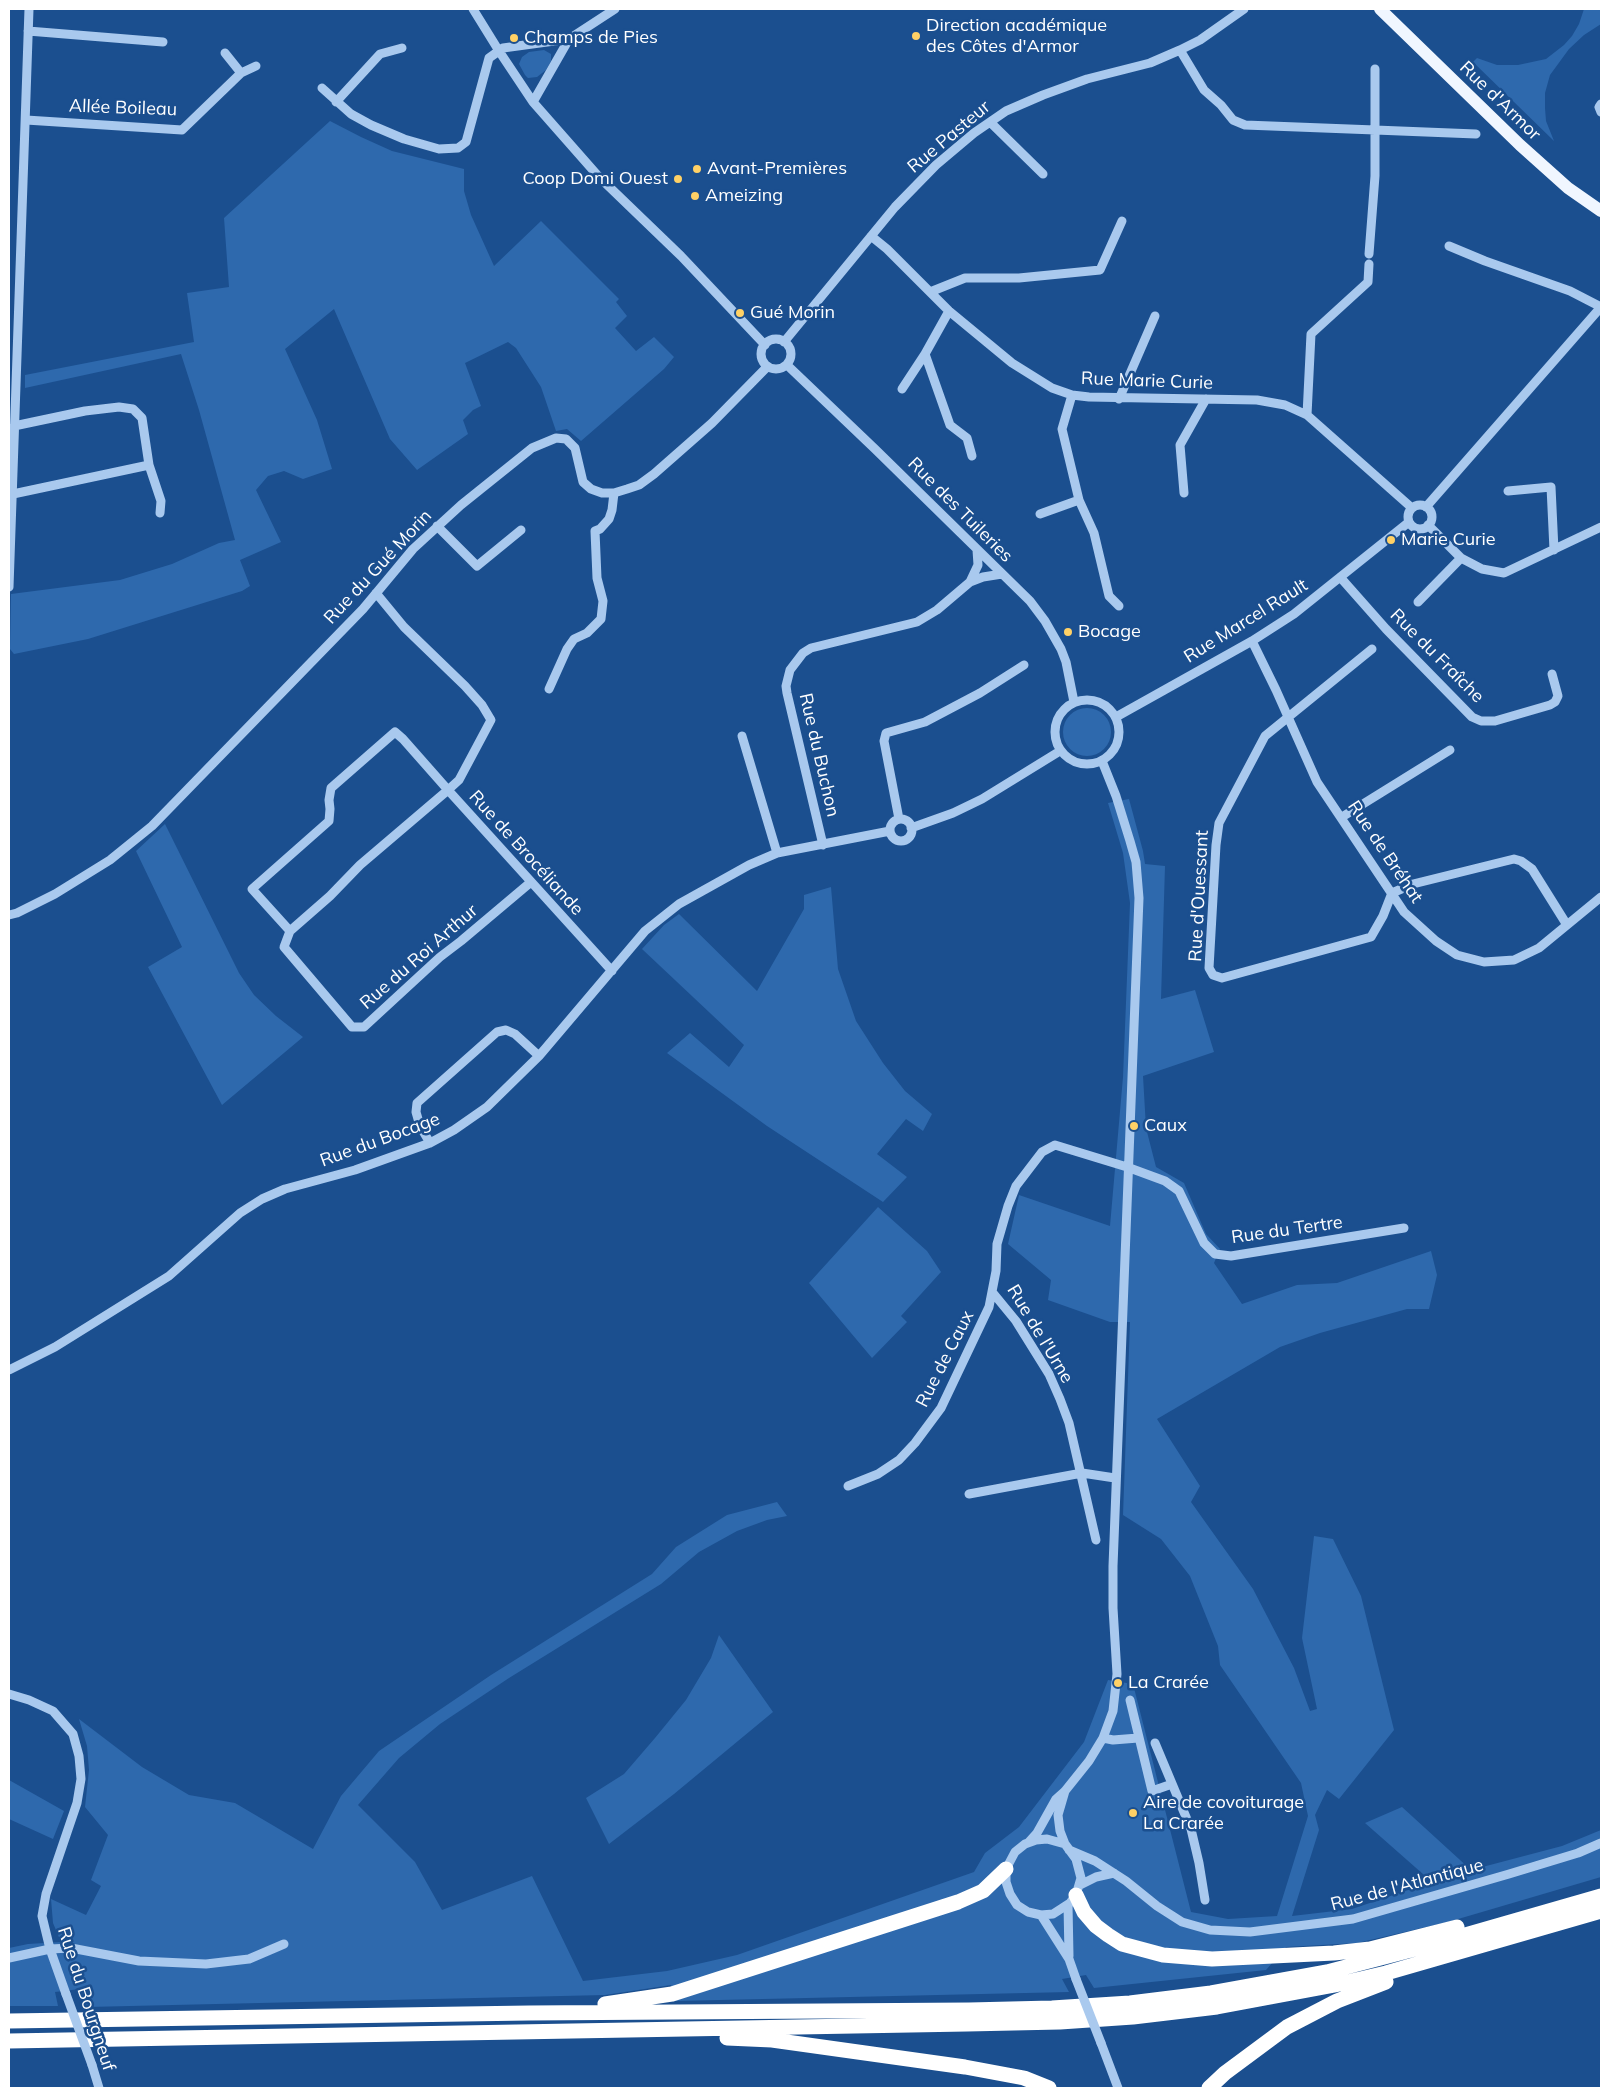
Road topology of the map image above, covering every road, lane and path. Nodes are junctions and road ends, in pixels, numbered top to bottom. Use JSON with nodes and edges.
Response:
{"nodes":[{"id":1,"x":29,"y":9,"type":"edge"},
{"id":2,"x":473,"y":9,"type":"edge"},
{"id":3,"x":615,"y":9,"type":"edge"},
{"id":4,"x":1244,"y":9,"type":"edge"},
{"id":5,"x":1380,"y":9,"type":"edge"},
{"id":6,"x":28,"y":31,"type":"junction"},
{"id":7,"x":569,"y":39,"type":"junction"},
{"id":8,"x":163,"y":42,"type":"dead end"},
{"id":9,"x":402,"y":48,"type":"dead end"},
{"id":10,"x":1180,"y":50,"type":"junction"},
{"id":11,"x":498,"y":51,"type":"junction"},
{"id":12,"x":224,"y":53,"type":"dead end"},
{"id":13,"x":256,"y":66,"type":"dead end"},
{"id":14,"x":1375,"y":69,"type":"dead end"},
{"id":15,"x":241,"y":73,"type":"junction"},
{"id":16,"x":322,"y":88,"type":"dead end"},
{"id":17,"x":336,"y":102,"type":"junction"},
{"id":18,"x":533,"y":102,"type":"junction"},
{"id":19,"x":1601,"y":104,"type":"edge"},
{"id":20,"x":1601,"y":112,"type":"edge"},
{"id":21,"x":26,"y":120,"type":"junction"},
{"id":22,"x":990,"y":122,"type":"junction"},
{"id":23,"x":1375,"y":130,"type":"junction"},
{"id":24,"x":1476,"y":134,"type":"dead end"},
{"id":25,"x":1043,"y":174,"type":"dead end"},
{"id":26,"x":1601,"y":211,"type":"edge"},
{"id":27,"x":1122,"y":221,"type":"dead end"},
{"id":28,"x":871,"y":236,"type":"junction"},
{"id":29,"x":1449,"y":246,"type":"dead end"},
{"id":30,"x":930,"y":292,"type":"junction"},
{"id":31,"x":1601,"y":307,"type":"edge"},
{"id":32,"x":949,"y":311,"type":"junction"},
{"id":33,"x":1156,"y":316,"type":"dead end"},
{"id":34,"x":784,"y":342,"type":"junction"},
{"id":35,"x":765,"y":345,"type":"junction"},
{"id":36,"x":12,"y":353,"type":"edge"},
{"id":37,"x":925,"y":354,"type":"junction"},
{"id":38,"x":787,"y":364,"type":"junction"},
{"id":39,"x":767,"y":367,"type":"junction"},
{"id":40,"x":902,"y":388,"type":"dead end"},
{"id":41,"x":1072,"y":395,"type":"junction"},
{"id":42,"x":1119,"y":399,"type":"junction"},
{"id":43,"x":1206,"y":399,"type":"junction"},
{"id":44,"x":1307,"y":415,"type":"junction"},
{"id":45,"x":14,"y":426,"type":"junction"},
{"id":46,"x":972,"y":456,"type":"dead end"},
{"id":47,"x":149,"y":465,"type":"junction"},
{"id":48,"x":1508,"y":491,"type":"dead end"},
{"id":49,"x":614,"y":493,"type":"junction"},
{"id":50,"x":1184,"y":493,"type":"dead end"},
{"id":51,"x":13,"y":494,"type":"junction"},
{"id":52,"x":1079,"y":500,"type":"junction"},
{"id":53,"x":1426,"y":507,"type":"junction"},
{"id":54,"x":1412,"y":508,"type":"junction"},
{"id":55,"x":160,"y":514,"type":"dead end"},
{"id":56,"x":1040,"y":514,"type":"dead end"},
{"id":57,"x":1409,"y":522,"type":"junction"},
{"id":58,"x":1428,"y":525,"type":"junction"},
{"id":59,"x":437,"y":526,"type":"junction"},
{"id":60,"x":1601,"y":527,"type":"edge"},
{"id":61,"x":521,"y":530,"type":"dead end"},
{"id":62,"x":977,"y":550,"type":"junction"},
{"id":63,"x":1554,"y":550,"type":"junction"},
{"id":64,"x":1461,"y":558,"type":"junction"},
{"id":65,"x":1002,"y":574,"type":"junction"},
{"id":66,"x":1340,"y":578,"type":"junction"},
{"id":67,"x":970,"y":582,"type":"junction"},
{"id":68,"x":9,"y":587,"type":"edge"},
{"id":69,"x":376,"y":593,"type":"junction"},
{"id":70,"x":1418,"y":602,"type":"dead end"},
{"id":71,"x":1119,"y":606,"type":"dead end"},
{"id":72,"x":1252,"y":641,"type":"junction"},
{"id":73,"x":1372,"y":648,"type":"dead end"},
{"id":74,"x":1024,"y":665,"type":"dead end"},
{"id":75,"x":1552,"y":674,"type":"dead end"},
{"id":76,"x":548,"y":689,"type":"dead end"},
{"id":77,"x":1074,"y":702,"type":"junction"},
{"id":78,"x":1116,"y":717,"type":"junction"},
{"id":79,"x":1289,"y":718,"type":"junction"},
{"id":80,"x":742,"y":736,"type":"dead end"},
{"id":81,"x":1060,"y":750,"type":"junction"},
{"id":82,"x":1450,"y":750,"type":"dead end"},
{"id":83,"x":1102,"y":761,"type":"junction"},
{"id":84,"x":448,"y":790,"type":"junction"},
{"id":85,"x":1342,"y":817,"type":"junction"},
{"id":86,"x":899,"y":819,"type":"junction"},
{"id":87,"x":911,"y":828,"type":"junction"},
{"id":88,"x":890,"y":832,"type":"junction"},
{"id":89,"x":823,"y":844,"type":"junction"},
{"id":90,"x":778,"y":853,"type":"junction"},
{"id":91,"x":531,"y":882,"type":"junction"},
{"id":92,"x":1392,"y":893,"type":"junction"},
{"id":93,"x":1601,"y":897,"type":"edge"},
{"id":94,"x":9,"y":915,"type":"edge"},
{"id":95,"x":1567,"y":925,"type":"junction"},
{"id":96,"x":290,"y":931,"type":"junction"},
{"id":97,"x":612,"y":971,"type":"junction"},
{"id":98,"x":539,"y":1056,"type":"junction"},
{"id":99,"x":430,"y":1143,"type":"junction"},
{"id":100,"x":1127,"y":1167,"type":"junction"},
{"id":101,"x":1404,"y":1228,"type":"dead end"},
{"id":102,"x":993,"y":1294,"type":"junction"},
{"id":103,"x":9,"y":1370,"type":"edge"},
{"id":104,"x":1082,"y":1473,"type":"junction"},
{"id":105,"x":1115,"y":1478,"type":"junction"},
{"id":106,"x":848,"y":1486,"type":"dead end"},
{"id":107,"x":969,"y":1494,"type":"dead end"},
{"id":108,"x":1096,"y":1540,"type":"dead end"},
{"id":109,"x":9,"y":1694,"type":"edge"},
{"id":110,"x":1130,"y":1700,"type":"dead end"},
{"id":111,"x":1103,"y":1738,"type":"junction"},
{"id":112,"x":1138,"y":1738,"type":"junction"},
{"id":113,"x":1155,"y":1743,"type":"dead end"},
{"id":114,"x":1172,"y":1784,"type":"junction"},
{"id":115,"x":1065,"y":1791,"type":"junction"},
{"id":116,"x":1028,"y":1843,"type":"junction"},
{"id":117,"x":1601,"y":1843,"type":"edge"},
{"id":118,"x":1067,"y":1847,"type":"junction"},
{"id":119,"x":1006,"y":1869,"type":"junction"},
{"id":120,"x":1114,"y":1873,"type":"junction"},
{"id":121,"x":1074,"y":1895,"type":"junction"},
{"id":122,"x":1601,"y":1896,"type":"edge"},
{"id":123,"x":1205,"y":1900,"type":"dead end"},
{"id":124,"x":1601,"y":1911,"type":"edge"},
{"id":125,"x":1041,"y":1915,"type":"junction"},
{"id":126,"x":1528,"y":1916,"type":"junction"},
{"id":127,"x":1508,"y":1938,"type":"junction"},
{"id":128,"x":284,"y":1944,"type":"dead end"},
{"id":129,"x":50,"y":1949,"type":"junction"},
{"id":130,"x":9,"y":1958,"type":"edge"},
{"id":131,"x":1069,"y":1959,"type":"junction"},
{"id":132,"x":529,"y":2013,"type":"junction"},
{"id":133,"x":9,"y":2021,"type":"edge"},
{"id":134,"x":649,"y":2031,"type":"junction"},
{"id":135,"x":9,"y":2041,"type":"edge"},
{"id":136,"x":99,"y":2088,"type":"edge"},
{"id":137,"x":1049,"y":2088,"type":"edge"},
{"id":138,"x":1118,"y":2088,"type":"edge"},
{"id":139,"x":1209,"y":2088,"type":"edge"}],
"edges":[{"from":1,"to":6,"type":"street"},
{"from":2,"to":11,"type":"street"},
{"from":3,"to":7,"type":"street"},
{"from":4,"to":10,"type":"street","name":"Rue Pasteur"},
{"from":5,"to":26,"type":"main road","name":"Rue d'Armor"},
{"from":6,"to":8,"type":"street"},
{"from":6,"to":21,"type":"street"},
{"from":7,"to":11,"type":"street"},
{"from":7,"to":18,"type":"street"},
{"from":9,"to":17,"type":"street"},
{"from":10,"to":22,"type":"street","name":"Rue Pasteur"},
{"from":10,"to":23,"type":"street"},
{"from":11,"to":17,"type":"street"},
{"from":11,"to":18,"type":"street"},
{"from":12,"to":15,"type":"street"},
{"from":13,"to":15,"type":"street","name":"Allée Boileau"},
{"from":14,"to":23,"type":"street"},
{"from":15,"to":21,"type":"street","name":"Allée Boileau"},
{"from":16,"to":17,"type":"street"},
{"from":18,"to":35,"type":"street"},
{"from":19,"to":20,"type":"street"},
{"from":21,"to":36,"type":"street"},
{"from":22,"to":25,"type":"street"},
{"from":22,"to":28,"type":"street","name":"Rue Pasteur"},
{"from":23,"to":24,"type":"street"},
{"from":23,"to":44,"type":"street"},
{"from":27,"to":30,"type":"street"},
{"from":28,"to":30,"type":"street","name":"Rue Marie Curie"},
{"from":28,"to":34,"type":"street","name":"Rue Pasteur"},
{"from":29,"to":31,"type":"street"},
{"from":30,"to":32,"type":"street","name":"Rue Marie Curie"},
{"from":31,"to":53,"type":"street"},
{"from":32,"to":37,"type":"street"},
{"from":32,"to":41,"type":"street","name":"Rue Marie Curie"},
{"from":33,"to":42,"type":"street"},
{"from":34,"to":35,"type":"street"},
{"from":34,"to":38,"type":"street"},
{"from":35,"to":39,"type":"street"},
{"from":36,"to":45,"type":"street"},
{"from":37,"to":40,"type":"street"},
{"from":37,"to":46,"type":"street"},
{"from":38,"to":39,"type":"street"},
{"from":38,"to":62,"type":"street","name":"Rue des Tuileries"},
{"from":39,"to":49,"type":"street","name":"Rue du Gué Morin"},
{"from":41,"to":42,"type":"street","name":"Rue Marie Curie"},
{"from":41,"to":52,"type":"street"},
{"from":42,"to":43,"type":"street","name":"Rue Marie Curie"},
{"from":43,"to":44,"type":"street","name":"Rue Marie Curie"},
{"from":43,"to":50,"type":"street"},
{"from":44,"to":54,"type":"street","name":"Rue Marie Curie"},
{"from":45,"to":47,"type":"street"},
{"from":45,"to":51,"type":"street"},
{"from":47,"to":51,"type":"street"},
{"from":47,"to":55,"type":"street"},
{"from":48,"to":63,"type":"street"},
{"from":49,"to":59,"type":"street","name":"Rue du Gué Morin"},
{"from":49,"to":76,"type":"street"},
{"from":51,"to":68,"type":"street"},
{"from":52,"to":56,"type":"street"},
{"from":52,"to":71,"type":"street"},
{"from":53,"to":54,"type":"street"},
{"from":53,"to":58,"type":"street"},
{"from":54,"to":57,"type":"street"},
{"from":57,"to":58,"type":"street"},
{"from":57,"to":66,"type":"street","name":"Rue Marcel Rault"},
{"from":58,"to":64,"type":"street"},
{"from":59,"to":61,"type":"street"},
{"from":59,"to":69,"type":"street","name":"Rue du Gué Morin"},
{"from":60,"to":63,"type":"street"},
{"from":62,"to":65,"type":"street","name":"Rue des Tuileries"},
{"from":62,"to":67,"type":"street","name":"Rue du Buchon"},
{"from":63,"to":64,"type":"street"},
{"from":64,"to":70,"type":"street"},
{"from":65,"to":67,"type":"street","name":"Rue du Buchon"},
{"from":65,"to":77,"type":"street","name":"Rue des Tuileries"},
{"from":66,"to":72,"type":"street","name":"Rue Marcel Rault"},
{"from":66,"to":75,"type":"street","name":"Rue du Fraîche"},
{"from":67,"to":89,"type":"street","name":"Rue du Buchon"},
{"from":69,"to":84,"type":"street","name":"Rue de Brocéliande"},
{"from":69,"to":94,"type":"street","name":"Rue du Gué Morin"},
{"from":72,"to":78,"type":"street","name":"Rue Marcel Rault"},
{"from":72,"to":79,"type":"street","name":"Rue de Bréhat"},
{"from":73,"to":79,"type":"street","name":"Rue d'Ouessant"},
{"from":74,"to":86,"type":"street"},
{"from":77,"to":78,"type":"street"},
{"from":77,"to":81,"type":"street"},
{"from":78,"to":83,"type":"street"},
{"from":79,"to":85,"type":"street","name":"Rue de Bréhat"},
{"from":79,"to":92,"type":"street","name":"Rue d'Ouessant"},
{"from":80,"to":90,"type":"street"},
{"from":81,"to":83,"type":"street"},
{"from":81,"to":87,"type":"street"},
{"from":82,"to":85,"type":"street"},
{"from":83,"to":100,"type":"street"},
{"from":84,"to":91,"type":"street","name":"Rue de Brocéliande"},
{"from":84,"to":96,"type":"street"},
{"from":84,"to":96,"type":"street"},
{"from":85,"to":92,"type":"street","name":"Rue de Bréhat"},
{"from":86,"to":87,"type":"street"},
{"from":86,"to":88,"type":"street"},
{"from":87,"to":88,"type":"street"},
{"from":88,"to":89,"type":"street","name":"Rue du Bocage"},
{"from":89,"to":90,"type":"street","name":"Rue du Bocage"},
{"from":90,"to":97,"type":"street","name":"Rue du Bocage"},
{"from":91,"to":96,"type":"street","name":"Rue du Roi Arthur"},
{"from":91,"to":97,"type":"street","name":"Rue de Brocéliande"},
{"from":92,"to":95,"type":"street","name":"Rue de Bréhat"},
{"from":92,"to":95,"type":"street"},
{"from":93,"to":95,"type":"street","name":"Rue de Bréhat"},
{"from":97,"to":98,"type":"street","name":"Rue du Bocage"},
{"from":98,"to":99,"type":"street","name":"Rue du Bocage"},
{"from":98,"to":99,"type":"street"},
{"from":99,"to":103,"type":"street","name":"Rue du Bocage"},
{"from":100,"to":101,"type":"street","name":"Rue du Tertre"},
{"from":100,"to":102,"type":"street","name":"Rue de l'Urne"},
{"from":100,"to":105,"type":"street"},
{"from":102,"to":104,"type":"street","name":"Rue de l'Urne"},
{"from":102,"to":106,"type":"street","name":"Rue de Caux"},
{"from":104,"to":105,"type":"street"},
{"from":104,"to":107,"type":"street"},
{"from":104,"to":108,"type":"street","name":"Rue de l'Urne"},
{"from":105,"to":111,"type":"street"},
{"from":109,"to":129,"type":"street","name":"Rue du Bourgneuf"},
{"from":110,"to":112,"type":"street"},
{"from":111,"to":112,"type":"street"},
{"from":111,"to":115,"type":"street"},
{"from":112,"to":114,"type":"street"},
{"from":113,"to":114,"type":"street"},
{"from":114,"to":123,"type":"street"},
{"from":115,"to":116,"type":"street"},
{"from":115,"to":118,"type":"street"},
{"from":116,"to":118,"type":"street"},
{"from":116,"to":119,"type":"street"},
{"from":117,"to":120,"type":"street","name":"Rue de l'Atlantique"},
{"from":118,"to":120,"type":"street","name":"Rue de l'Atlantique"},
{"from":118,"to":121,"type":"street"},
{"from":119,"to":125,"type":"street"},
{"from":119,"to":132,"type":"highway"},
{"from":120,"to":121,"type":"street"},
{"from":121,"to":125,"type":"street"},
{"from":121,"to":126,"type":"highway"},
{"from":121,"to":131,"type":"street"},
{"from":122,"to":126,"type":"highway"},
{"from":124,"to":127,"type":"highway"},
{"from":125,"to":131,"type":"street"},
{"from":126,"to":132,"type":"highway"},
{"from":127,"to":134,"type":"highway"},
{"from":127,"to":139,"type":"highway"},
{"from":128,"to":129,"type":"street"},
{"from":129,"to":130,"type":"street"},
{"from":129,"to":136,"type":"street","name":"Rue du Bourgneuf","bridge":true},
{"from":131,"to":138,"type":"street","bridge":true},
{"from":132,"to":133,"type":"highway"},
{"from":134,"to":135,"type":"highway"},
{"from":134,"to":137,"type":"highway"}]}
